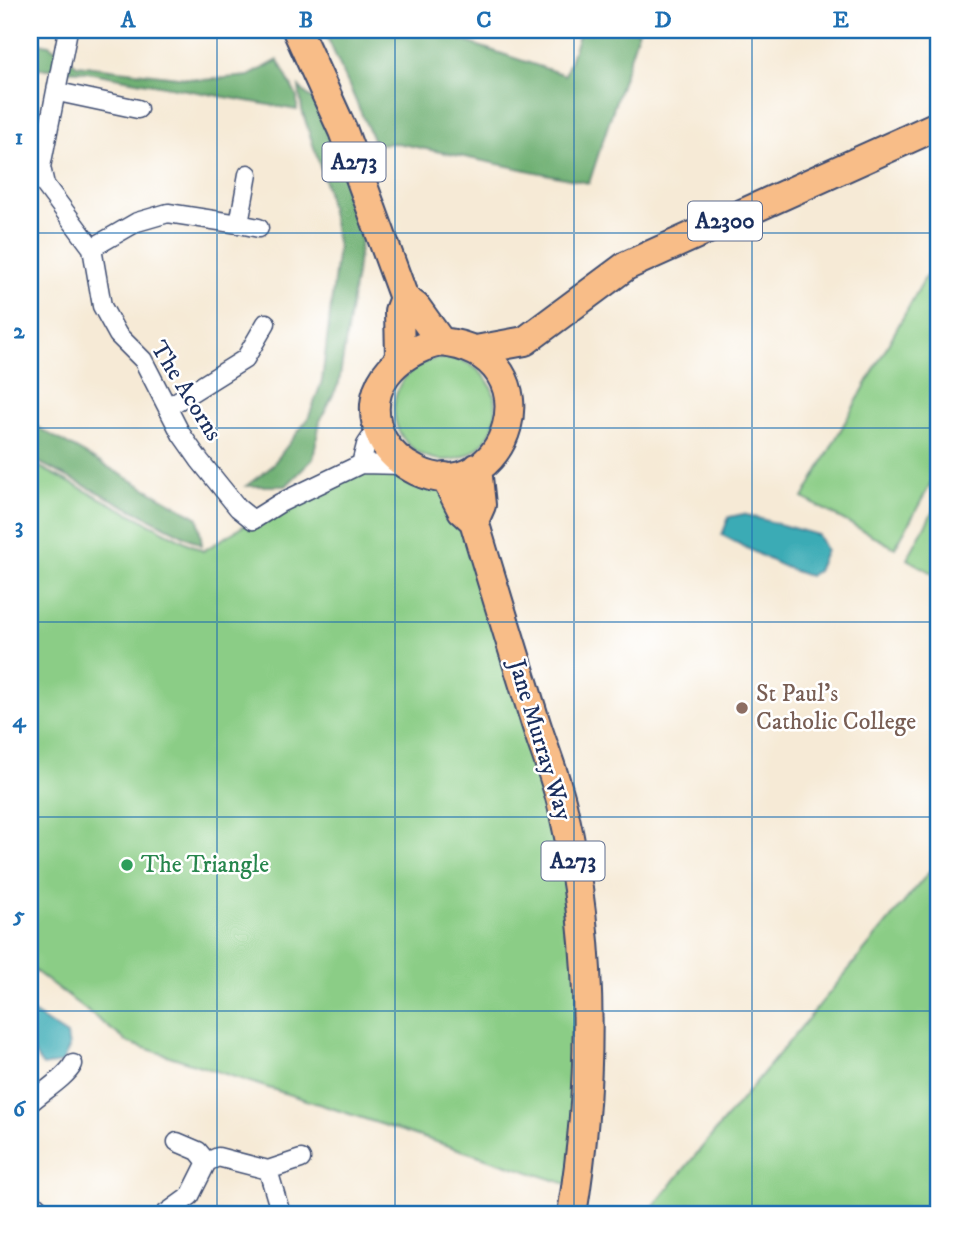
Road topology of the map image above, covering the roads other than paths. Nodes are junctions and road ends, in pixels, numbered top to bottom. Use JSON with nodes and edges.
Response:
{"nodes":[{"id":1,"x":68,"y":30,"type":"edge"},
{"id":2,"x":297,"y":30,"type":"edge"},
{"id":3,"x":58,"y":92,"type":"junction"},
{"id":4,"x":138,"y":109,"type":"dead end"},
{"id":5,"x":939,"y":125,"type":"edge"},
{"id":6,"x":35,"y":168,"type":"edge"},
{"id":7,"x":248,"y":174,"type":"dead end"},
{"id":8,"x":239,"y":224,"type":"junction"},
{"id":9,"x":259,"y":228,"type":"dead end"},
{"id":10,"x":92,"y":248,"type":"junction"},
{"id":11,"x":404,"y":298,"type":"junction"},
{"id":12,"x":266,"y":323,"type":"dead end"},
{"id":13,"x":525,"y":341,"type":"junction"},
{"id":14,"x":441,"y":342,"type":"junction"},
{"id":15,"x":476,"y":350,"type":"junction"},
{"id":16,"x":400,"y":357,"type":"junction"},
{"id":17,"x":508,"y":390,"type":"junction"},
{"id":18,"x":168,"y":407,"type":"junction"},
{"id":19,"x":378,"y":427,"type":"junction"},
{"id":20,"x":361,"y":464,"type":"junction"},
{"id":21,"x":405,"y":465,"type":"junction"},
{"id":22,"x":478,"y":467,"type":"junction"},
{"id":23,"x":445,"y":477,"type":"junction"},
{"id":24,"x":474,"y":522,"type":"junction"},
{"id":25,"x":73,"y":1064,"type":"dead end"},
{"id":26,"x":30,"y":1103,"type":"edge"},
{"id":27,"x":177,"y":1142,"type":"dead end"},
{"id":28,"x":302,"y":1159,"type":"dead end"},
{"id":29,"x":207,"y":1163,"type":"junction"},
{"id":30,"x":268,"y":1170,"type":"junction"},
{"id":31,"x":30,"y":1200,"type":"edge"},
{"id":32,"x":45,"y":1214,"type":"edge"},
{"id":33,"x":165,"y":1214,"type":"edge"},
{"id":34,"x":281,"y":1214,"type":"edge"},
{"id":35,"x":572,"y":1214,"type":"edge"}],
"edges":[{"from":1,"to":3,"type":"street"},
{"from":2,"to":11,"type":"main road","number":"A273"},
{"from":3,"to":4,"type":"street"},
{"from":3,"to":6,"type":"street"},
{"from":5,"to":13,"type":"main road","number":"A2300"},
{"from":6,"to":10,"type":"street","name":"The Acorns"},
{"from":7,"to":8,"type":"street"},
{"from":8,"to":9,"type":"street"},
{"from":8,"to":10,"type":"street"},
{"from":10,"to":18,"type":"street","name":"The Acorns"},
{"from":11,"to":14,"type":"main road","number":"A273"},
{"from":11,"to":16,"type":"main road","number":"A273"},
{"from":12,"to":18,"type":"street"},
{"from":13,"to":15,"type":"main road","number":"A2300"},
{"from":13,"to":17,"type":"main road"},
{"from":14,"to":15,"type":"main road"},
{"from":14,"to":16,"type":"main road"},
{"from":15,"to":17,"type":"main road"},
{"from":16,"to":19,"type":"main road"},
{"from":17,"to":22,"type":"main road"},
{"from":18,"to":20,"type":"street","name":"The Acorns"},
{"from":19,"to":20,"type":"street"},
{"from":19,"to":21,"type":"main road"},
{"from":20,"to":21,"type":"street"},
{"from":21,"to":23,"type":"main road"},
{"from":22,"to":23,"type":"main road"},
{"from":22,"to":24,"type":"main road","name":"Jane Murray Way","number":"A273"},
{"from":23,"to":24,"type":"main road","name":"Jane Murray Way","number":"A273"},
{"from":24,"to":35,"type":"main road","name":"Jane Murray Way","number":"A273"},
{"from":25,"to":26,"type":"street"},
{"from":27,"to":29,"type":"street"},
{"from":28,"to":30,"type":"street"},
{"from":29,"to":30,"type":"street"},
{"from":29,"to":33,"type":"street"},
{"from":30,"to":34,"type":"street"},
{"from":31,"to":32,"type":"street"}]}
